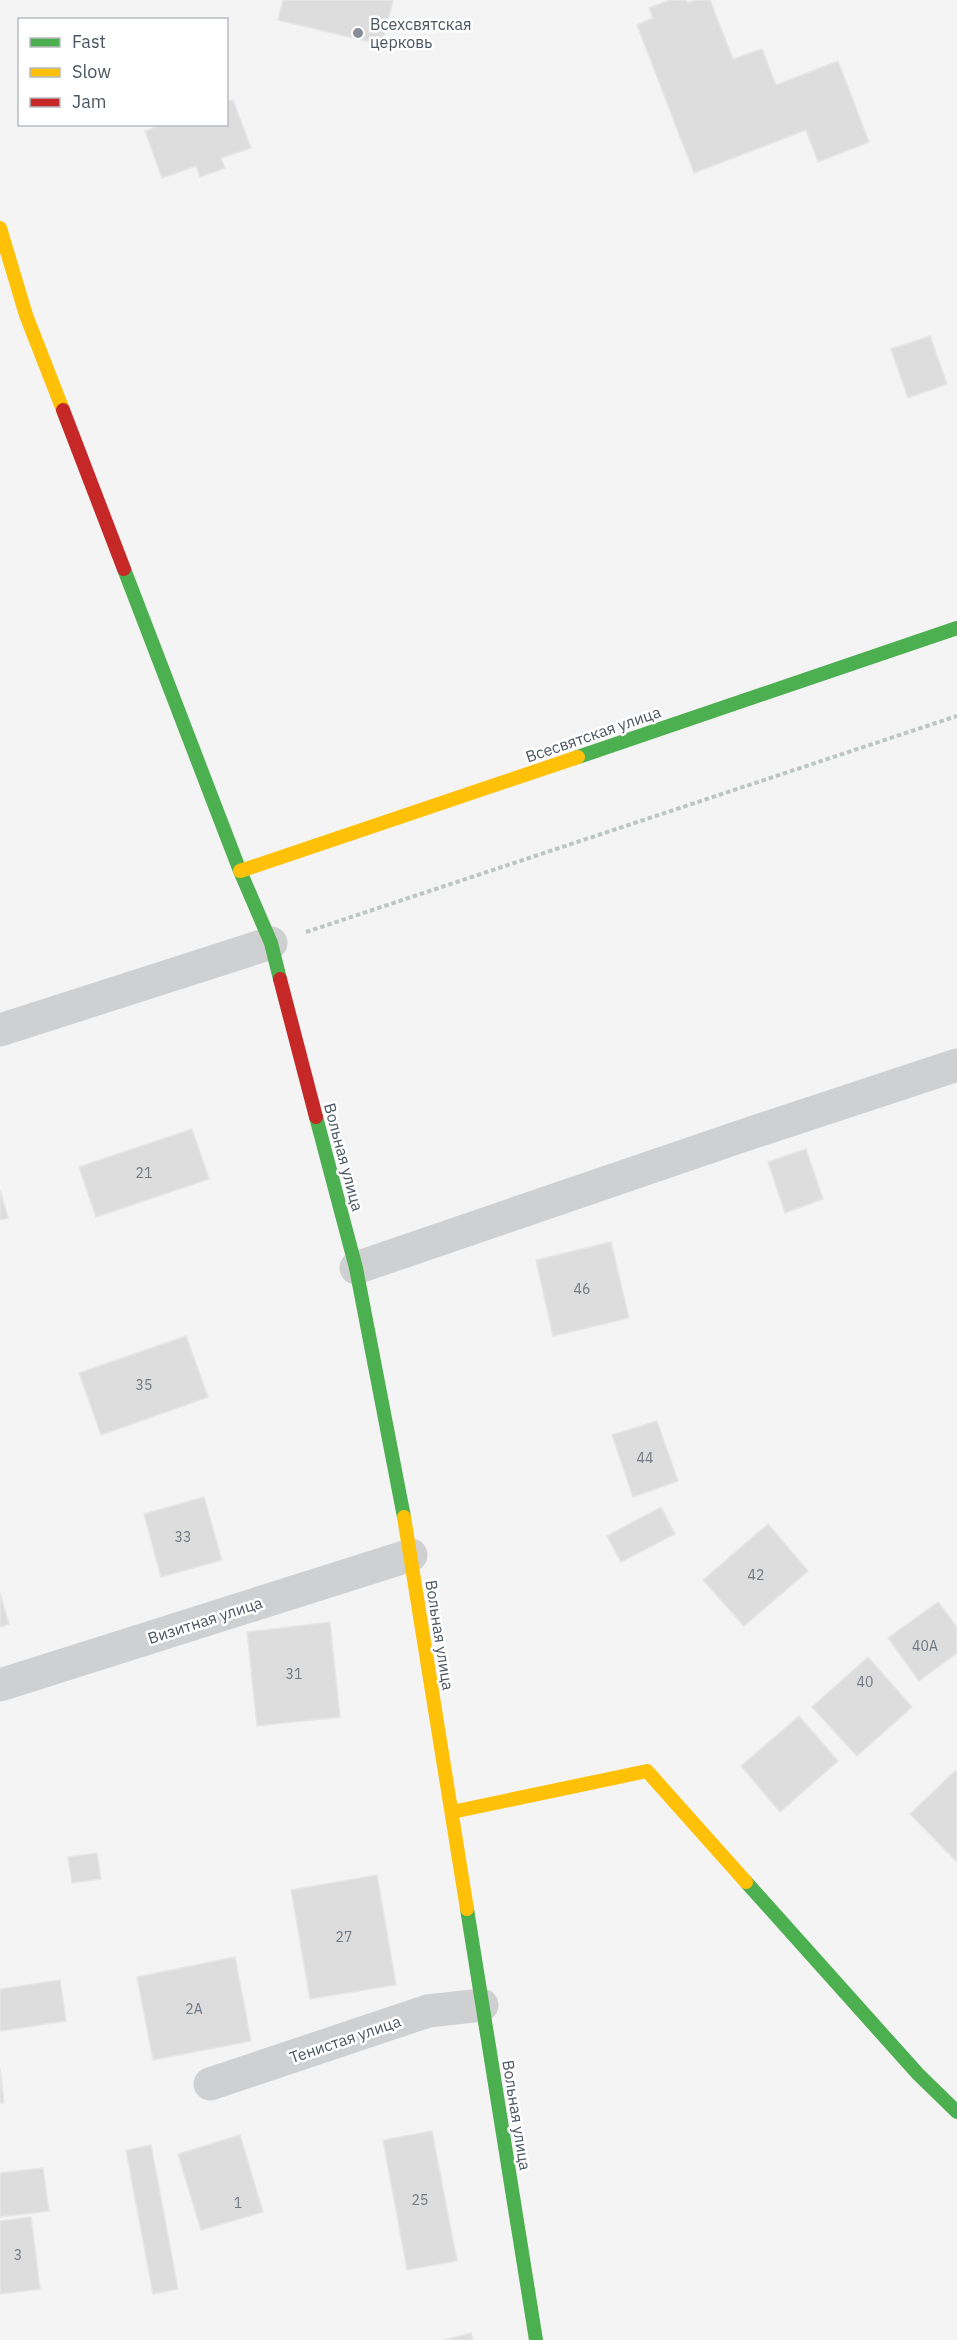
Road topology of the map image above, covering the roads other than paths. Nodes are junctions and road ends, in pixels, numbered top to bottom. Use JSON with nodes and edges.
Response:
{"nodes":[{"id":1,"x":0,"y":228,"type":"edge"},
{"id":2,"x":957,"y":628,"type":"edge"},
{"id":3,"x":240,"y":871,"type":"junction"},
{"id":4,"x":271,"y":944,"type":"junction"},
{"id":5,"x":0,"y":1030,"type":"edge"},
{"id":6,"x":957,"y":1065,"type":"edge"},
{"id":7,"x":356,"y":1268,"type":"junction"},
{"id":8,"x":411,"y":1555,"type":"junction"},
{"id":9,"x":0,"y":1685,"type":"edge"},
{"id":10,"x":452,"y":1812,"type":"junction"},
{"id":11,"x":482,"y":2005,"type":"junction"},
{"id":12,"x":210,"y":2084,"type":"dead end"},
{"id":13,"x":957,"y":2112,"type":"edge"},
{"id":14,"x":536,"y":2340,"type":"edge"}],
"edges":[{"from":1,"to":3,"type":"street","name":"Вольная улица"},
{"from":2,"to":3,"type":"street","name":"Всесвятская улица"},
{"from":3,"to":4,"type":"street","name":"Вольная улица"},
{"from":4,"to":5,"type":"street"},
{"from":4,"to":7,"type":"street","name":"Вольная улица"},
{"from":6,"to":7,"type":"street"},
{"from":7,"to":8,"type":"street","name":"Вольная улица"},
{"from":8,"to":9,"type":"street","name":"Визитная улица"},
{"from":8,"to":10,"type":"street","name":"Вольная улица"},
{"from":10,"to":11,"type":"street","name":"Вольная улица"},
{"from":10,"to":13,"type":"street"},
{"from":11,"to":12,"type":"street","name":"Тенистая улица"},
{"from":11,"to":14,"type":"street","name":"Вольная улица"}]}
